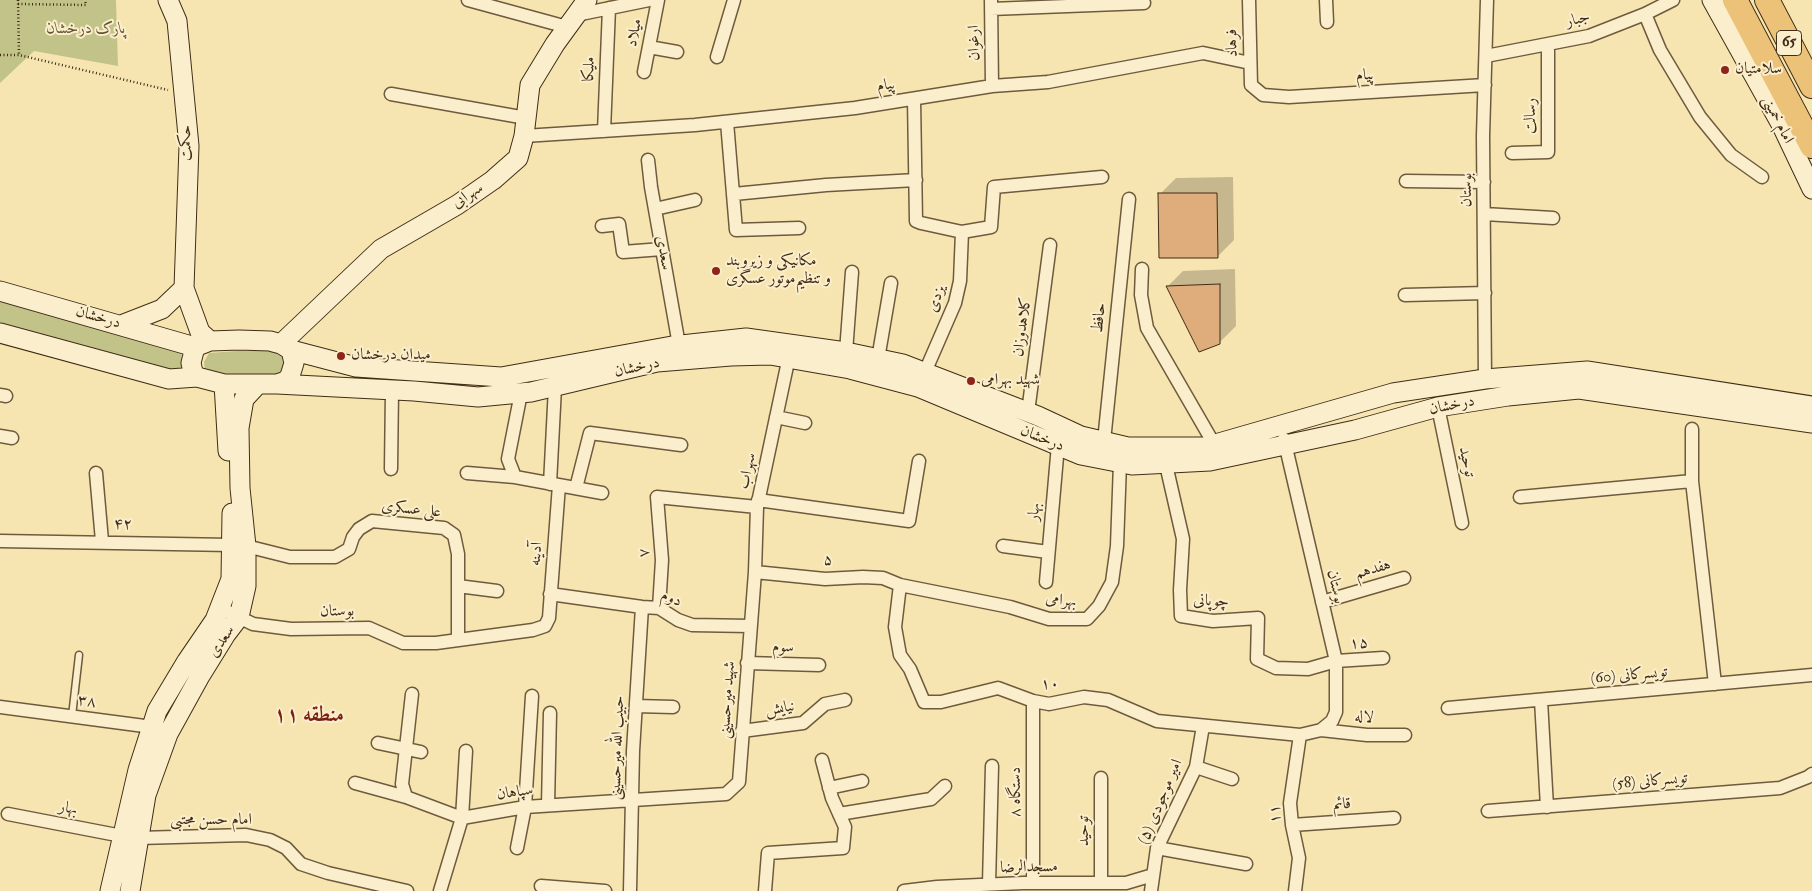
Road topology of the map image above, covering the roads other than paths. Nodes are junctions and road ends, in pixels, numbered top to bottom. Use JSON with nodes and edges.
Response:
{"nodes":[{"id":1,"x":168,"y":0,"type":"edge"},
{"id":2,"x":468,"y":0,"type":"edge"},
{"id":3,"x":587,"y":0,"type":"edge"},
{"id":4,"x":649,"y":0,"type":"edge"},
{"id":5,"x":658,"y":0,"type":"edge"},
{"id":6,"x":734,"y":0,"type":"edge"},
{"id":7,"x":1249,"y":0,"type":"edge"},
{"id":8,"x":1326,"y":0,"type":"edge"},
{"id":9,"x":1487,"y":0,"type":"edge"},
{"id":10,"x":1673,"y":0,"type":"edge"},
{"id":11,"x":1712,"y":0,"type":"edge"},
{"id":12,"x":1735,"y":0,"type":"edge"},
{"id":13,"x":1767,"y":0,"type":"edge"},
{"id":14,"x":1779,"y":0,"type":"edge"},
{"id":15,"x":1144,"y":3,"type":"dead end"},
{"id":16,"x":991,"y":5,"type":"edge"},
{"id":17,"x":609,"y":8,"type":"junction"},
{"id":18,"x":1645,"y":14,"type":"junction"},
{"id":19,"x":572,"y":21,"type":"junction"},
{"id":20,"x":1327,"y":22,"type":"dead end"},
{"id":21,"x":1548,"y":44,"type":"junction"},
{"id":22,"x":649,"y":47,"type":"junction"},
{"id":23,"x":677,"y":52,"type":"dead end"},
{"id":24,"x":1486,"y":56,"type":"junction"},
{"id":25,"x":717,"y":57,"type":"dead end"},
{"id":26,"x":1250,"y":62,"type":"junction"},
{"id":27,"x":1812,"y":63,"type":"edge"},
{"id":28,"x":644,"y":72,"type":"dead end"},
{"id":29,"x":1251,"y":85,"type":"joint"},
{"id":30,"x":1485,"y":85,"type":"junction"},
{"id":31,"x":992,"y":86,"type":"junction"},
{"id":32,"x":1812,"y":86,"type":"edge"},
{"id":33,"x":391,"y":94,"type":"dead end"},
{"id":34,"x":914,"y":99,"type":"junction"},
{"id":35,"x":727,"y":122,"type":"junction"},
{"id":36,"x":525,"y":127,"type":"junction"},
{"id":37,"x":604,"y":131,"type":"junction"},
{"id":38,"x":1812,"y":146,"type":"edge"},
{"id":39,"x":1512,"y":153,"type":"dead end"},
{"id":40,"x":648,"y":160,"type":"dead end"},
{"id":41,"x":1102,"y":177,"type":"dead end"},
{"id":42,"x":1762,"y":177,"type":"dead end"},
{"id":43,"x":916,"y":180,"type":"junction"},
{"id":44,"x":1406,"y":181,"type":"dead end"},
{"id":45,"x":1484,"y":182,"type":"junction"},
{"id":46,"x":1812,"y":189,"type":"edge"},
{"id":47,"x":734,"y":194,"type":"junction"},
{"id":48,"x":1129,"y":198,"type":"dead end"},
{"id":49,"x":695,"y":200,"type":"dead end"},
{"id":50,"x":655,"y":209,"type":"junction"},
{"id":51,"x":1484,"y":214,"type":"junction"},
{"id":52,"x":1553,"y":218,"type":"dead end"},
{"id":53,"x":602,"y":226,"type":"dead end"},
{"id":54,"x":799,"y":228,"type":"dead end"},
{"id":55,"x":962,"y":232,"type":"junction"},
{"id":56,"x":1050,"y":245,"type":"dead end"},
{"id":57,"x":662,"y":249,"type":"junction"},
{"id":58,"x":1142,"y":269,"type":"dead end"},
{"id":59,"x":852,"y":272,"type":"dead end"},
{"id":60,"x":891,"y":283,"type":"dead end"},
{"id":61,"x":184,"y":288,"type":"junction"},
{"id":62,"x":0,"y":290,"type":"edge"},
{"id":63,"x":1485,"y":292,"type":"junction"},
{"id":64,"x":1404,"y":295,"type":"dead end"},
{"id":65,"x":121,"y":325,"type":"junction"},
{"id":66,"x":0,"y":333,"type":"edge"},
{"id":67,"x":203,"y":344,"type":"junction"},
{"id":68,"x":679,"y":346,"type":"junction"},
{"id":69,"x":286,"y":347,"type":"junction"},
{"id":70,"x":790,"y":351,"type":"junction"},
{"id":71,"x":846,"y":352,"type":"junction"},
{"id":72,"x":878,"y":359,"type":"junction"},
{"id":73,"x":925,"y":372,"type":"junction"},
{"id":74,"x":197,"y":377,"type":"junction"},
{"id":75,"x":1485,"y":379,"type":"junction"},
{"id":76,"x":224,"y":384,"type":"junction"},
{"id":77,"x":277,"y":384,"type":"junction"},
{"id":78,"x":258,"y":385,"type":"junction"},
{"id":79,"x":555,"y":387,"type":"junction"},
{"id":80,"x":392,"y":390,"type":"junction"},
{"id":81,"x":521,"y":393,"type":"junction"},
{"id":82,"x":1812,"y":406,"type":"edge"},
{"id":83,"x":1438,"y":407,"type":"junction"},
{"id":84,"x":1028,"y":412,"type":"junction"},
{"id":85,"x":776,"y":417,"type":"junction"},
{"id":86,"x":805,"y":423,"type":"dead end"},
{"id":87,"x":1812,"y":423,"type":"edge"},
{"id":88,"x":1281,"y":425,"type":"junction"},
{"id":89,"x":1692,"y":429,"type":"dead end"},
{"id":90,"x":1104,"y":441,"type":"junction"},
{"id":91,"x":1214,"y":444,"type":"junction"},
{"id":92,"x":681,"y":445,"type":"dead end"},
{"id":93,"x":1058,"y":445,"type":"junction"},
{"id":94,"x":1285,"y":445,"type":"junction"},
{"id":95,"x":1164,"y":455,"type":"junction"},
{"id":96,"x":919,"y":461,"type":"dead end"},
{"id":97,"x":1120,"y":463,"type":"junction"},
{"id":98,"x":391,"y":469,"type":"dead end"},
{"id":99,"x":96,"y":473,"type":"dead end"},
{"id":100,"x":467,"y":473,"type":"dead end"},
{"id":101,"x":515,"y":476,"type":"junction"},
{"id":102,"x":1692,"y":481,"type":"junction"},
{"id":103,"x":555,"y":484,"type":"junction"},
{"id":104,"x":576,"y":488,"type":"junction"},
{"id":105,"x":602,"y":493,"type":"dead end"},
{"id":106,"x":1520,"y":497,"type":"dead end"},
{"id":107,"x":657,"y":498,"type":"joint"},
{"id":108,"x":757,"y":503,"type":"junction"},
{"id":109,"x":1462,"y":523,"type":"dead end"},
{"id":110,"x":0,"y":541,"type":"edge"},
{"id":111,"x":102,"y":541,"type":"junction"},
{"id":112,"x":238,"y":546,"type":"junction"},
{"id":113,"x":1004,"y":546,"type":"dead end"},
{"id":114,"x":1048,"y":552,"type":"junction"},
{"id":115,"x":755,"y":572,"type":"junction"},
{"id":116,"x":1404,"y":578,"type":"dead end"},
{"id":117,"x":1046,"y":582,"type":"dead end"},
{"id":118,"x":900,"y":585,"type":"junction"},
{"id":119,"x":458,"y":586,"type":"junction"},
{"id":120,"x":497,"y":591,"type":"dead end"},
{"id":121,"x":550,"y":594,"type":"junction"},
{"id":122,"x":1322,"y":602,"type":"junction"},
{"id":123,"x":642,"y":607,"type":"junction"},
{"id":124,"x":220,"y":608,"type":"junction"},
{"id":125,"x":658,"y":608,"type":"junction"},
{"id":126,"x":239,"y":617,"type":"junction"},
{"id":127,"x":545,"y":626,"type":"joint"},
{"id":128,"x":750,"y":626,"type":"junction"},
{"id":129,"x":458,"y":640,"type":"junction"},
{"id":130,"x":79,"y":656,"type":"dead end"},
{"id":131,"x":1383,"y":658,"type":"dead end"},
{"id":132,"x":1336,"y":661,"type":"junction"},
{"id":133,"x":747,"y":663,"type":"junction"},
{"id":134,"x":819,"y":665,"type":"dead end"},
{"id":135,"x":1812,"y":675,"type":"edge"},
{"id":136,"x":1715,"y":684,"type":"junction"},
{"id":137,"x":412,"y":694,"type":"dead end"},
{"id":138,"x":532,"y":696,"type":"dead end"},
{"id":139,"x":845,"y":700,"type":"dead end"},
{"id":140,"x":1541,"y":700,"type":"junction"},
{"id":141,"x":1033,"y":701,"type":"junction"},
{"id":142,"x":636,"y":706,"type":"junction"},
{"id":143,"x":0,"y":707,"type":"edge"},
{"id":144,"x":673,"y":707,"type":"dead end"},
{"id":145,"x":1448,"y":708,"type":"dead end"},
{"id":146,"x":550,"y":713,"type":"dead end"},
{"id":147,"x":72,"y":716,"type":"junction"},
{"id":148,"x":1203,"y":726,"type":"junction"},
{"id":149,"x":160,"y":730,"type":"junction"},
{"id":150,"x":1321,"y":730,"type":"junction"},
{"id":151,"x":742,"y":731,"type":"junction"},
{"id":152,"x":1300,"y":735,"type":"junction"},
{"id":153,"x":1405,"y":736,"type":"dead end"},
{"id":154,"x":378,"y":743,"type":"dead end"},
{"id":155,"x":406,"y":748,"type":"junction"},
{"id":156,"x":421,"y":752,"type":"dead end"},
{"id":157,"x":466,"y":752,"type":"dead end"},
{"id":158,"x":822,"y":760,"type":"dead end"},
{"id":159,"x":992,"y":766,"type":"dead end"},
{"id":160,"x":1196,"y":767,"type":"junction"},
{"id":161,"x":1812,"y":774,"type":"edge"},
{"id":162,"x":1102,"y":778,"type":"dead end"},
{"id":163,"x":1232,"y":779,"type":"dead end"},
{"id":164,"x":862,"y":781,"type":"dead end"},
{"id":165,"x":355,"y":783,"type":"dead end"},
{"id":166,"x":945,"y":786,"type":"dead end"},
{"id":167,"x":829,"y":788,"type":"junction"},
{"id":168,"x":406,"y":797,"type":"junction"},
{"id":169,"x":632,"y":800,"type":"junction"},
{"id":170,"x":548,"y":805,"type":"junction"},
{"id":171,"x":525,"y":807,"type":"junction"},
{"id":172,"x":1548,"y":807,"type":"junction"},
{"id":173,"x":1488,"y":811,"type":"dead end"},
{"id":174,"x":8,"y":814,"type":"dead end"},
{"id":175,"x":839,"y":814,"type":"junction"},
{"id":176,"x":462,"y":818,"type":"junction"},
{"id":177,"x":1394,"y":818,"type":"dead end"},
{"id":178,"x":1292,"y":825,"type":"junction"},
{"id":179,"x":131,"y":837,"type":"junction"},
{"id":180,"x":518,"y":848,"type":"dead end"},
{"id":181,"x":1157,"y":848,"type":"junction"},
{"id":182,"x":1246,"y":864,"type":"dead end"},
{"id":183,"x":1153,"y":875,"type":"junction"},
{"id":184,"x":1033,"y":883,"type":"junction"},
{"id":185,"x":1101,"y":883,"type":"junction"},
{"id":186,"x":989,"y":884,"type":"junction"},
{"id":187,"x":541,"y":886,"type":"dead end"},
{"id":188,"x":1077,"y":887,"type":"edge"},
{"id":189,"x":110,"y":891,"type":"edge"},
{"id":190,"x":130,"y":891,"type":"edge"},
{"id":191,"x":407,"y":891,"type":"edge"},
{"id":192,"x":440,"y":891,"type":"edge"},
{"id":193,"x":605,"y":891,"type":"edge"},
{"id":194,"x":630,"y":891,"type":"edge"},
{"id":195,"x":764,"y":891,"type":"edge"},
{"id":196,"x":904,"y":891,"type":"edge"},
{"id":197,"x":1152,"y":891,"type":"edge"},
{"id":198,"x":1295,"y":891,"type":"edge"}],
"edges":[{"from":1,"to":61,"type":"main road","name":"حکمت"},
{"from":2,"to":19,"type":"street"},
{"from":3,"to":19,"type":"main road","name":"سهرابی"},
{"from":4,"to":17,"type":"street"},
{"from":5,"to":22,"type":"street","name":"میلاد"},
{"from":6,"to":25,"type":"street"},
{"from":7,"to":26,"type":"street","name":"فرهاد"},
{"from":8,"to":20,"type":"street"},
{"from":9,"to":24,"type":"street","name":"بوستان"},
{"from":10,"to":18,"type":"street","name":"جبار"},
{"from":11,"to":46,"type":"main road","name":"امام خمینی"},
{"from":12,"to":38,"type":"highway","number":"65"},
{"from":13,"to":32,"type":"highway","number":"65"},
{"from":14,"to":27,"type":"main road"},
{"from":15,"to":16,"type":"street"},
{"from":16,"to":31,"type":"street","name":"ارغوان"},
{"from":17,"to":19,"type":"street"},
{"from":17,"to":37,"type":"street","name":"ملیکا"},
{"from":18,"to":21,"type":"street","name":"جبار"},
{"from":18,"to":42,"type":"street"},
{"from":19,"to":36,"type":"main road","name":"سهرابی"},
{"from":21,"to":24,"type":"street","name":"جبار"},
{"from":21,"to":39,"type":"street","name":"رسالت"},
{"from":22,"to":23,"type":"street"},
{"from":22,"to":28,"type":"street","name":"میلاد"},
{"from":24,"to":30,"type":"street","name":"بوستان"},
{"from":26,"to":29,"type":"street","name":"فرهاد"},
{"from":26,"to":31,"type":"street","name":"پیام"},
{"from":29,"to":30,"type":"street","name":"پیام"},
{"from":30,"to":45,"type":"street","name":"بوستان"},
{"from":31,"to":34,"type":"street","name":"پیام"},
{"from":33,"to":36,"type":"street","name":"پیام"},
{"from":34,"to":35,"type":"street","name":"پیام"},
{"from":34,"to":43,"type":"street"},
{"from":35,"to":37,"type":"street","name":"پیام"},
{"from":35,"to":47,"type":"street"},
{"from":36,"to":37,"type":"street","name":"پیام"},
{"from":36,"to":69,"type":"main road","name":"سهرابی"},
{"from":40,"to":50,"type":"street","name":"سعدی"},
{"from":41,"to":55,"type":"street"},
{"from":43,"to":47,"type":"street"},
{"from":43,"to":55,"type":"street"},
{"from":44,"to":45,"type":"street"},
{"from":45,"to":51,"type":"street","name":"بوستان"},
{"from":47,"to":54,"type":"street"},
{"from":48,"to":90,"type":"street","name":"حافظ"},
{"from":49,"to":50,"type":"street"},
{"from":50,"to":57,"type":"street","name":"سعدی"},
{"from":51,"to":52,"type":"street"},
{"from":51,"to":63,"type":"street","name":"بوستان"},
{"from":53,"to":57,"type":"street"},
{"from":55,"to":73,"type":"street","name":"یزدی"},
{"from":56,"to":84,"type":"street","name":"کلاهدوزان"},
{"from":57,"to":68,"type":"street","name":"سعدی"},
{"from":58,"to":91,"type":"street"},
{"from":59,"to":71,"type":"street"},
{"from":60,"to":72,"type":"street"},
{"from":61,"to":65,"type":"main road"},
{"from":61,"to":67,"type":"main road"},
{"from":62,"to":65,"type":"main road","name":"درخشان"},
{"from":63,"to":64,"type":"street"},
{"from":63,"to":75,"type":"street","name":"بوستان"},
{"from":65,"to":67,"type":"main road","name":"درخشان"},
{"from":66,"to":74,"type":"main road"},
{"from":67,"to":69,"type":"main road"},
{"from":67,"to":74,"type":"main road"},
{"from":68,"to":69,"type":"main road","name":"درخشان"},
{"from":68,"to":70,"type":"main road","name":"درخشان"},
{"from":69,"to":77,"type":"main road"},
{"from":70,"to":71,"type":"main road","name":"درخشان"},
{"from":70,"to":79,"type":"main road","name":"درخشان"},
{"from":70,"to":85,"type":"street","name":"سهراب"},
{"from":70,"to":93,"type":"main road","name":"درخشان"},
{"from":71,"to":72,"type":"main road","name":"درخشان"},
{"from":72,"to":73,"type":"main road","name":"درخشان"},
{"from":73,"to":84,"type":"main road","name":"درخشان"},
{"from":74,"to":76,"type":"main road"},
{"from":75,"to":82,"type":"main road","name":"درخشان"},
{"from":75,"to":88,"type":"main road","name":"درخشان"},
{"from":76,"to":78,"type":"main road"},
{"from":76,"to":112,"type":"main road","name":"سعدی"},
{"from":77,"to":78,"type":"main road"},
{"from":77,"to":80,"type":"main road","name":"درخشان"},
{"from":78,"to":112,"type":"main road","name":"سعدی"},
{"from":79,"to":81,"type":"main road","name":"درخشان"},
{"from":79,"to":103,"type":"street","name":"آدینه"},
{"from":80,"to":81,"type":"main road","name":"درخشان"},
{"from":80,"to":98,"type":"street"},
{"from":81,"to":101,"type":"street"},
{"from":83,"to":87,"type":"main road","name":"درخشان"},
{"from":83,"to":94,"type":"main road","name":"درخشان"},
{"from":83,"to":109,"type":"street","name":"توحید"},
{"from":84,"to":90,"type":"main road","name":"درخشان"},
{"from":85,"to":86,"type":"street"},
{"from":85,"to":108,"type":"street","name":"سهراب"},
{"from":88,"to":91,"type":"main road","name":"درخشان"},
{"from":88,"to":94,"type":"street","name":"بوستان"},
{"from":89,"to":102,"type":"street"},
{"from":90,"to":95,"type":"main road","name":"درخشان"},
{"from":91,"to":95,"type":"main road","name":"درخشان"},
{"from":92,"to":104,"type":"street"},
{"from":93,"to":97,"type":"main road","name":"درخشان"},
{"from":93,"to":114,"type":"street","name":"بهار"},
{"from":94,"to":95,"type":"main road","name":"درخشان"},
{"from":94,"to":122,"type":"street","name":"بوستان"},
{"from":95,"to":97,"type":"main road","name":"درخشان"},
{"from":95,"to":132,"type":"street","name":"چوپانی"},
{"from":96,"to":108,"type":"street"},
{"from":97,"to":118,"type":"street","name":"بهرامی"},
{"from":99,"to":111,"type":"street"},
{"from":100,"to":101,"type":"street"},
{"from":101,"to":103,"type":"street"},
{"from":102,"to":106,"type":"street"},
{"from":102,"to":136,"type":"street"},
{"from":103,"to":104,"type":"street"},
{"from":103,"to":121,"type":"street","name":"آدینه"},
{"from":104,"to":105,"type":"street"},
{"from":107,"to":108,"type":"street","name":"سهراب"},
{"from":107,"to":125,"type":"street","name":"۷"},
{"from":108,"to":115,"type":"street","name":"شهید میرحسینی"},
{"from":110,"to":111,"type":"street","name":"۴۲"},
{"from":111,"to":112,"type":"street","name":"۴۲"},
{"from":112,"to":119,"type":"street","name":"علی عسکری"},
{"from":112,"to":124,"type":"main road","name":"سعدی"},
{"from":112,"to":126,"type":"main road","name":"سعدی"},
{"from":113,"to":114,"type":"street"},
{"from":114,"to":117,"type":"street","name":"بهار"},
{"from":115,"to":118,"type":"street","name":"۵"},
{"from":115,"to":128,"type":"street","name":"شهید میرحسینی"},
{"from":116,"to":122,"type":"street","name":"هفدهم"},
{"from":118,"to":141,"type":"street","name":"۱۰"},
{"from":119,"to":120,"type":"street"},
{"from":119,"to":129,"type":"street","name":"علی عسکری"},
{"from":121,"to":123,"type":"street","name":"دوم"},
{"from":121,"to":127,"type":"street","name":"آدینه"},
{"from":122,"to":132,"type":"street","name":"بوستان"},
{"from":123,"to":125,"type":"street","name":"دوم"},
{"from":123,"to":142,"type":"street","name":"حبیب الله میرحسینی"},
{"from":124,"to":126,"type":"street","name":"بوستان"},
{"from":124,"to":149,"type":"main road","name":"سعدی"},
{"from":125,"to":128,"type":"street","name":"دوم"},
{"from":126,"to":129,"type":"street","name":"بوستان"},
{"from":126,"to":149,"type":"main road","name":"سعدی"},
{"from":127,"to":129,"type":"street","name":"بوستان"},
{"from":128,"to":133,"type":"street","name":"شهید میرحسینی"},
{"from":130,"to":147,"type":"lane"},
{"from":131,"to":132,"type":"street","name":"۱۵"},
{"from":132,"to":150,"type":"street","name":"بوستان"},
{"from":133,"to":134,"type":"street","name":"سوم"},
{"from":133,"to":151,"type":"street","name":"شهید میرحسینی"},
{"from":135,"to":136,"type":"street","name":"تویسرکانی (60)"},
{"from":136,"to":140,"type":"street","name":"تویسرکانی (60)"},
{"from":137,"to":155,"type":"street"},
{"from":138,"to":171,"type":"street"},
{"from":139,"to":151,"type":"street","name":"نیایش"},
{"from":140,"to":145,"type":"street","name":"تویسرکانی (60)"},
{"from":140,"to":172,"type":"street"},
{"from":141,"to":148,"type":"street","name":"۱۰"},
{"from":141,"to":184,"type":"street","name":"۸ دستگاه"},
{"from":142,"to":144,"type":"street"},
{"from":142,"to":169,"type":"street","name":"حبیب الله میرحسینی"},
{"from":143,"to":147,"type":"street","name":"۳۸"},
{"from":146,"to":170,"type":"street"},
{"from":147,"to":149,"type":"street","name":"۳۸"},
{"from":148,"to":152,"type":"street","name":"۱۰"},
{"from":148,"to":160,"type":"street","name":"امیر موجودی (۵)"},
{"from":149,"to":179,"type":"main road","name":"سعدی"},
{"from":150,"to":152,"type":"street"},
{"from":150,"to":153,"type":"street","name":"لاله"},
{"from":151,"to":169,"type":"street","name":"شهید میرحسینی"},
{"from":152,"to":178,"type":"street","name":"۱۱"},
{"from":154,"to":155,"type":"street"},
{"from":155,"to":156,"type":"street"},
{"from":155,"to":168,"type":"street"},
{"from":157,"to":176,"type":"street"},
{"from":158,"to":167,"type":"street"},
{"from":159,"to":186,"type":"street"},
{"from":160,"to":163,"type":"street"},
{"from":160,"to":181,"type":"street","name":"امیر موجودی (۵)"},
{"from":161,"to":172,"type":"street","name":"تویسرکانی (58)"},
{"from":162,"to":185,"type":"street","name":"توحید"},
{"from":164,"to":167,"type":"street"},
{"from":165,"to":168,"type":"street"},
{"from":166,"to":175,"type":"street"},
{"from":167,"to":175,"type":"street"},
{"from":168,"to":176,"type":"street"},
{"from":169,"to":170,"type":"street","name":"سپاهان"},
{"from":169,"to":194,"type":"street","name":"حبیب الله میرحسینی"},
{"from":170,"to":171,"type":"street","name":"سپاهان"},
{"from":171,"to":176,"type":"street","name":"سپاهان"},
{"from":171,"to":180,"type":"street"},
{"from":172,"to":173,"type":"street","name":"تویسرکانی (58)"},
{"from":174,"to":179,"type":"street","name":"بهار"},
{"from":175,"to":195,"type":"street"},
{"from":176,"to":192,"type":"street"},
{"from":177,"to":178,"type":"street","name":"قائم"},
{"from":178,"to":198,"type":"street","name":"۱۱"},
{"from":179,"to":189,"type":"main road","name":"سعدی"},
{"from":179,"to":190,"type":"main road","name":"سعدی"},
{"from":179,"to":191,"type":"street","name":"امام حسن مجتبی"},
{"from":181,"to":182,"type":"street"},
{"from":181,"to":183,"type":"street","name":"امیر موجودی (۵)"},
{"from":183,"to":185,"type":"street","name":"مسجدالرضا"},
{"from":183,"to":197,"type":"street","name":"امیر موجودی (۵)"},
{"from":184,"to":186,"type":"street","name":"مسجدالرضا"},
{"from":184,"to":188,"type":"street","name":"مسجدالرضا"},
{"from":185,"to":188,"type":"street","name":"مسجدالرضا"},
{"from":186,"to":196,"type":"street","name":"مسجدالرضا"},
{"from":187,"to":193,"type":"street"}]}
